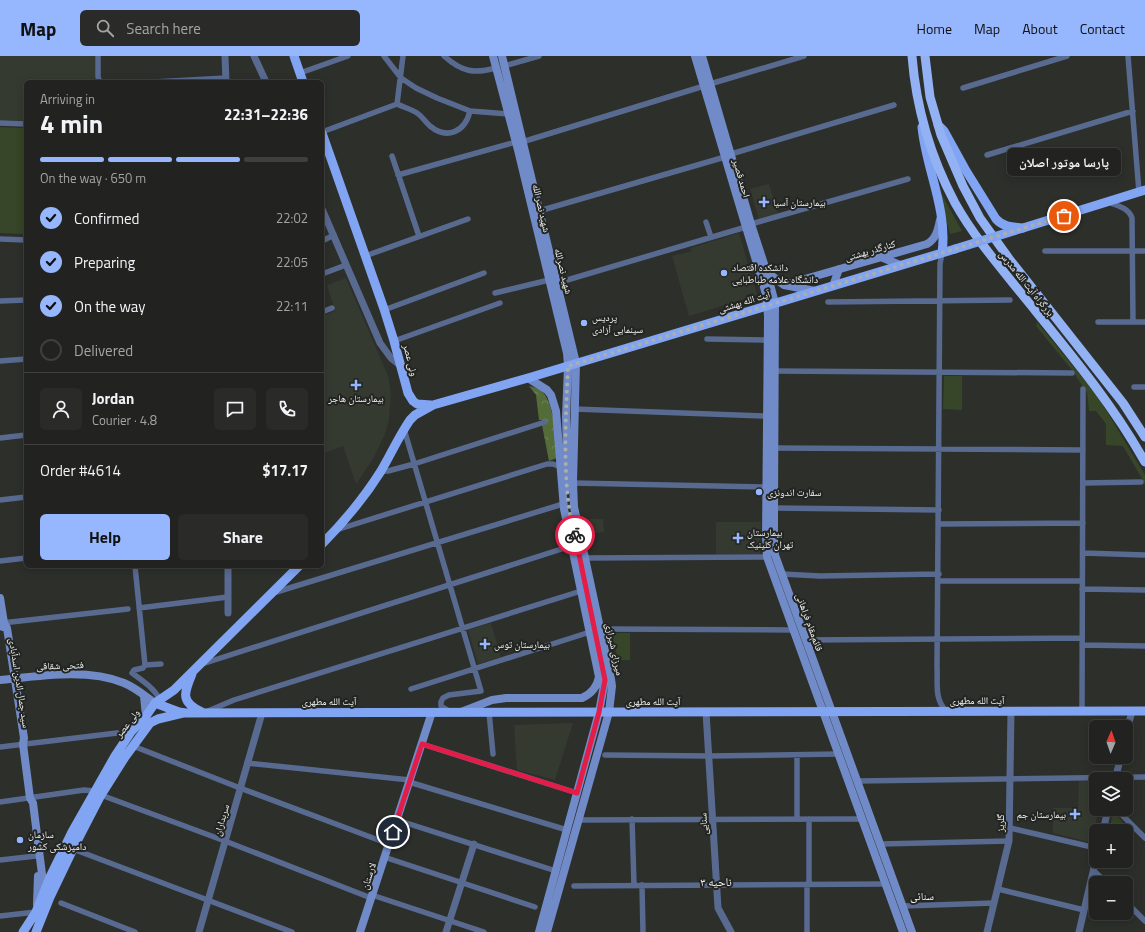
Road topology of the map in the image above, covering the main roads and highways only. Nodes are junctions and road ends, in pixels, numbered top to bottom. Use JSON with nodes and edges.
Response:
{"nodes":[{"id":1,"x":294,"y":56,"type":"edge"},
{"id":2,"x":493,"y":56,"type":"edge"},
{"id":3,"x":502,"y":56,"type":"edge"},
{"id":4,"x":696,"y":56,"type":"edge"},
{"id":5,"x":702,"y":56,"type":"edge"},
{"id":6,"x":912,"y":56,"type":"edge"},
{"id":7,"x":925,"y":56,"type":"edge"},
{"id":8,"x":500,"y":67,"type":"junction"},
{"id":9,"x":302,"y":78,"type":"edge"},
{"id":10,"x":707,"y":85,"type":"junction"},
{"id":11,"x":921,"y":116,"type":"junction"},
{"id":12,"x":938,"y":125,"type":"junction"},
{"id":13,"x":324,"y":139,"type":"edge"},
{"id":14,"x":519,"y":142,"type":"junction"},
{"id":15,"x":1142,"y":191,"type":"edge"},
{"id":16,"x":941,"y":213,"type":"junction"},
{"id":17,"x":749,"y":225,"type":"junction"},
{"id":18,"x":1023,"y":228,"type":"junction"},
{"id":19,"x":544,"y":243,"type":"junction"},
{"id":20,"x":942,"y":253,"type":"junction"},
{"id":21,"x":881,"y":257,"type":"junction"},
{"id":22,"x":900,"y":265,"type":"junction"},
{"id":23,"x":839,"y":269,"type":"junction"},
{"id":24,"x":767,"y":273,"type":"junction"},
{"id":25,"x":784,"y":285,"type":"junction"},
{"id":26,"x":833,"y":286,"type":"junction"},
{"id":27,"x":815,"y":291,"type":"junction"},
{"id":28,"x":771,"y":304,"type":"junction"},
{"id":29,"x":572,"y":364,"type":"junction"},
{"id":30,"x":528,"y":378,"type":"junction"},
{"id":31,"x":433,"y":405,"type":"junction"},
{"id":32,"x":1145,"y":437,"type":"edge"},
{"id":33,"x":1145,"y":462,"type":"edge"},
{"id":34,"x":324,"y":542,"type":"edge"},
{"id":35,"x":298,"y":568,"type":"edge"},
{"id":36,"x":0,"y":598,"type":"edge"},
{"id":37,"x":2,"y":623,"type":"edge"},
{"id":38,"x":197,"y":668,"type":"junction"},
{"id":39,"x":12,"y":678,"type":"junction"},
{"id":40,"x":0,"y":680,"type":"edge"},
{"id":41,"x":144,"y":696,"type":"junction"},
{"id":42,"x":159,"y":703,"type":"junction"},
{"id":43,"x":1145,"y":711,"type":"edge"},
{"id":44,"x":432,"y":712,"type":"junction"},
{"id":45,"x":456,"y":712,"type":"junction"},
{"id":46,"x":599,"y":712,"type":"junction"},
{"id":47,"x":609,"y":712,"type":"junction"},
{"id":48,"x":828,"y":712,"type":"junction"},
{"id":49,"x":186,"y":713,"type":"junction"},
{"id":50,"x":204,"y":713,"type":"junction"},
{"id":51,"x":146,"y":716,"type":"junction"},
{"id":52,"x":98,"y":793,"type":"junction"},
{"id":53,"x":30,"y":798,"type":"junction"},
{"id":54,"x":53,"y":872,"type":"junction"},
{"id":55,"x":43,"y":875,"type":"junction"},
{"id":56,"x":47,"y":893,"type":"junction"},
{"id":57,"x":36,"y":912,"type":"junction"},
{"id":58,"x":23,"y":932,"type":"edge"},
{"id":59,"x":36,"y":932,"type":"edge"},
{"id":60,"x":360,"y":932,"type":"edge"},
{"id":61,"x":539,"y":932,"type":"edge"},
{"id":62,"x":547,"y":932,"type":"edge"},
{"id":63,"x":903,"y":932,"type":"edge"},
{"id":64,"x":912,"y":932,"type":"edge"}],
"edges":[{"from":1,"to":9,"type":"main road"},
{"from":2,"to":8,"type":"main road","name":"شهید نصر الله"},
{"from":3,"to":8,"type":"main road","name":"شهید نصر الله"},
{"from":4,"to":10,"type":"main road","name":"احمد قصیر"},
{"from":5,"to":10,"type":"main road","name":"احمد قصیر"},
{"from":6,"to":11,"type":"highway","name":"بزرگراه آیت الله مدرس"},
{"from":7,"to":12,"type":"highway","name":"بزرگراه آیت الله مدرس"},
{"from":8,"to":14,"type":"main road","name":"شهید نصرالله"},
{"from":8,"to":14,"type":"main road","name":"شهید نصر الله"},
{"from":10,"to":17,"type":"main road","name":"احمد قصیر"},
{"from":11,"to":16,"type":"main road"},
{"from":11,"to":33,"type":"highway","name":"بزرگراه آیت الله مدرس"},
{"from":12,"to":18,"type":"main road"},
{"from":12,"to":32,"type":"highway","name":"بزرگراه آیت الله مدرس"},
{"from":13,"to":31,"type":"main road","name":"ولی عصر"},
{"from":14,"to":19,"type":"main road","name":"شهید نصر الله"},
{"from":14,"to":19,"type":"main road","name":"شهید نصرالله"},
{"from":15,"to":18,"type":"main road","name":"آیت الله بهشتی"},
{"from":16,"to":20,"type":"main road"},
{"from":16,"to":21,"type":"main road","name":"کنارگذر بهشتی"},
{"from":17,"to":24,"type":"main road","name":"احمد قصیر"},
{"from":17,"to":28,"type":"main road","name":"احمد قصیر"},
{"from":18,"to":20,"type":"main road","name":"آیت الله بهشتی","bridge":true},
{"from":19,"to":29,"type":"main road","name":"شهید نصرالله"},
{"from":20,"to":22,"type":"main road","name":"آیت الله بهشتی"},
{"from":21,"to":22,"type":"main road"},
{"from":21,"to":23,"type":"main road","name":"کنارگذر بهشتی"},
{"from":22,"to":26,"type":"main road","name":"آیت الله بهشتی"},
{"from":23,"to":25,"type":"main road","name":"کنارگذر بهشتی"},
{"from":23,"to":26,"type":"main road"},
{"from":24,"to":25,"type":"main road"},
{"from":24,"to":28,"type":"main road","name":"احمد قصیر"},
{"from":25,"to":27,"type":"main road"},
{"from":26,"to":27,"type":"main road","name":"آیت الله بهشتی"},
{"from":27,"to":28,"type":"main road","name":"آیت الله بهشتی"},
{"from":28,"to":29,"type":"main road","name":"آیت الله بهشتی"},
{"from":28,"to":48,"type":"main road","name":"قائم‌مقام فراهانی"},
{"from":28,"to":48,"type":"main road","name":"قائم‌مقام فراهانی"},
{"from":29,"to":30,"type":"main road","name":"آیت الله بهشتی"},
{"from":29,"to":46,"type":"main road","name":"میرزای شیرازی"},
{"from":29,"to":47,"type":"main road","name":"میرزای شیرازی"},
{"from":30,"to":31,"type":"main road","name":"آیت الله بهشتی"},
{"from":30,"to":45,"type":"main road","name":"میرزای شیرازی"},
{"from":31,"to":34,"type":"main road"},
{"from":35,"to":38,"type":"main road","name":"ولی عصر"},
{"from":36,"to":37,"type":"main road","name":"سید جمال الدین اسدآبادی"},
{"from":37,"to":39,"type":"main road","name":"سید جمال الدین اسدآبادی"},
{"from":38,"to":42,"type":"main road","name":"ولی عصر"},
{"from":38,"to":50,"type":"main road"},
{"from":39,"to":40,"type":"main road","name":"فتحی شقاقی"},
{"from":39,"to":41,"type":"main road","name":"فتحی شقاقی"},
{"from":39,"to":53,"type":"main road","name":"سید جمال الدین اسدآبادی"},
{"from":41,"to":42,"type":"main road","name":"فتحی شقاقی"},
{"from":41,"to":51,"type":"main road"},
{"from":42,"to":49,"type":"main road","name":"آیت الله مطهری"},
{"from":42,"to":51,"type":"main road","name":"ولی عصر"},
{"from":43,"to":48,"type":"main road","name":"آیت الله مطهری"},
{"from":44,"to":45,"type":"main road","name":"آیت الله مطهری"},
{"from":44,"to":50,"type":"main road","name":"آیت الله مطهری"},
{"from":44,"to":60,"type":"main road","name":"لارستان"},
{"from":45,"to":46,"type":"main road","name":"آیت الله مطهری"},
{"from":46,"to":47,"type":"main road","name":"آیت الله مطهری"},
{"from":46,"to":61,"type":"main road","name":"میرزای شیرازی"},
{"from":47,"to":48,"type":"main road","name":"آیت الله مطهری"},
{"from":47,"to":62,"type":"main road","name":"میرزای شیرازی"},
{"from":48,"to":63,"type":"main road","name":"قائم‌مقام فراهانی"},
{"from":48,"to":64,"type":"main road","name":"قائم‌مقام فراهانی"},
{"from":49,"to":50,"type":"main road","name":"آیت الله مطهری"},
{"from":49,"to":52,"type":"main road","name":"ولی عصر"},
{"from":51,"to":52,"type":"main road","name":"ولی عصر"},
{"from":52,"to":54,"type":"main road","name":"ولی عصر"},
{"from":52,"to":56,"type":"main road","name":"ولی عصر"},
{"from":53,"to":55,"type":"main road","name":"سید جمال الدین اسدآبادی"},
{"from":53,"to":57,"type":"main road"},
{"from":54,"to":55,"type":"main road"},
{"from":54,"to":56,"type":"main road","name":"ولی عصر"},
{"from":55,"to":56,"type":"main road","name":"سید جمال الدین اسدآبادی"},
{"from":56,"to":57,"type":"main road","name":"ولی عصر"},
{"from":56,"to":59,"type":"main road","name":"ولی عصر"},
{"from":57,"to":58,"type":"main road","name":"ولی عصر"}]}
